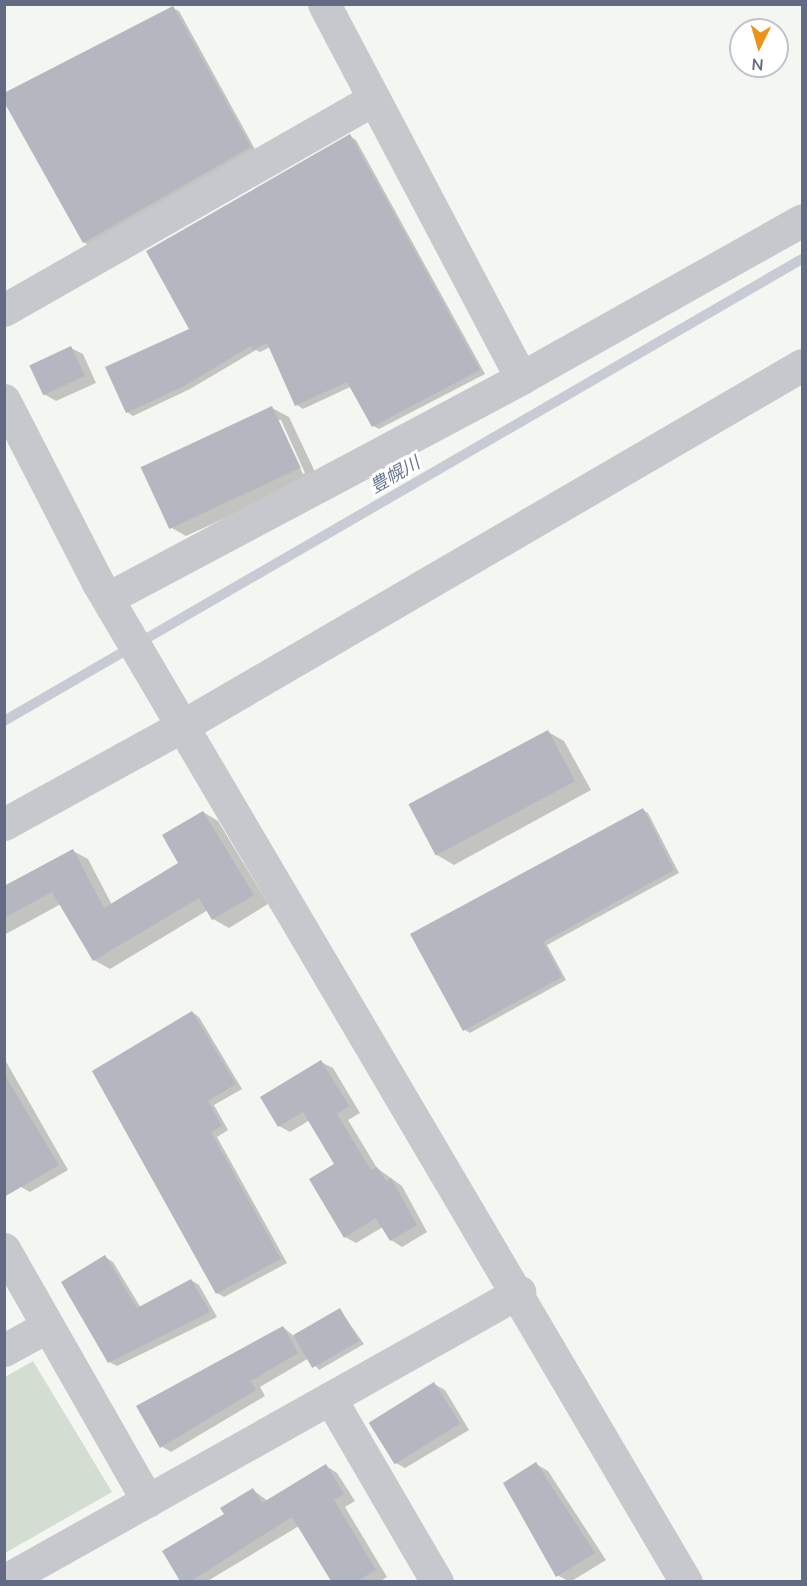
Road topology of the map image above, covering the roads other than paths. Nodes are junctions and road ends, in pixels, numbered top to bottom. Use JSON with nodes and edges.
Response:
{"nodes":[{"id":1,"x":324,"y":4,"type":"edge"},
{"id":2,"x":374,"y":99,"type":"junction"},
{"id":3,"x":802,"y":220,"type":"edge"},
{"id":4,"x":4,"y":310,"type":"edge"},
{"id":5,"x":802,"y":365,"type":"edge"},
{"id":6,"x":521,"y":378,"type":"junction"},
{"id":7,"x":4,"y":400,"type":"edge"},
{"id":8,"x":108,"y":598,"type":"junction"},
{"id":9,"x":179,"y":717,"type":"junction"},
{"id":10,"x":4,"y":824,"type":"edge"},
{"id":11,"x":4,"y":1249,"type":"edge"},
{"id":12,"x":519,"y":1292,"type":"junction"},
{"id":13,"x":48,"y":1326,"type":"junction"},
{"id":14,"x":4,"y":1350,"type":"edge"},
{"id":15,"x":330,"y":1398,"type":"junction"},
{"id":16,"x":148,"y":1501,"type":"junction"},
{"id":17,"x":4,"y":1581,"type":"edge"},
{"id":18,"x":437,"y":1581,"type":"edge"},
{"id":19,"x":686,"y":1581,"type":"edge"}],
"edges":[{"from":1,"to":2,"type":"street"},
{"from":2,"to":4,"type":"street"},
{"from":2,"to":6,"type":"street"},
{"from":3,"to":6,"type":"street"},
{"from":5,"to":9,"type":"street"},
{"from":6,"to":8,"type":"street"},
{"from":7,"to":8,"type":"street"},
{"from":8,"to":9,"type":"street"},
{"from":9,"to":10,"type":"street"},
{"from":9,"to":12,"type":"street"},
{"from":11,"to":13,"type":"street"},
{"from":12,"to":15,"type":"street"},
{"from":12,"to":19,"type":"street"},
{"from":13,"to":14,"type":"street"},
{"from":13,"to":16,"type":"street"},
{"from":15,"to":16,"type":"street"},
{"from":15,"to":18,"type":"street"},
{"from":16,"to":17,"type":"street"}]}
